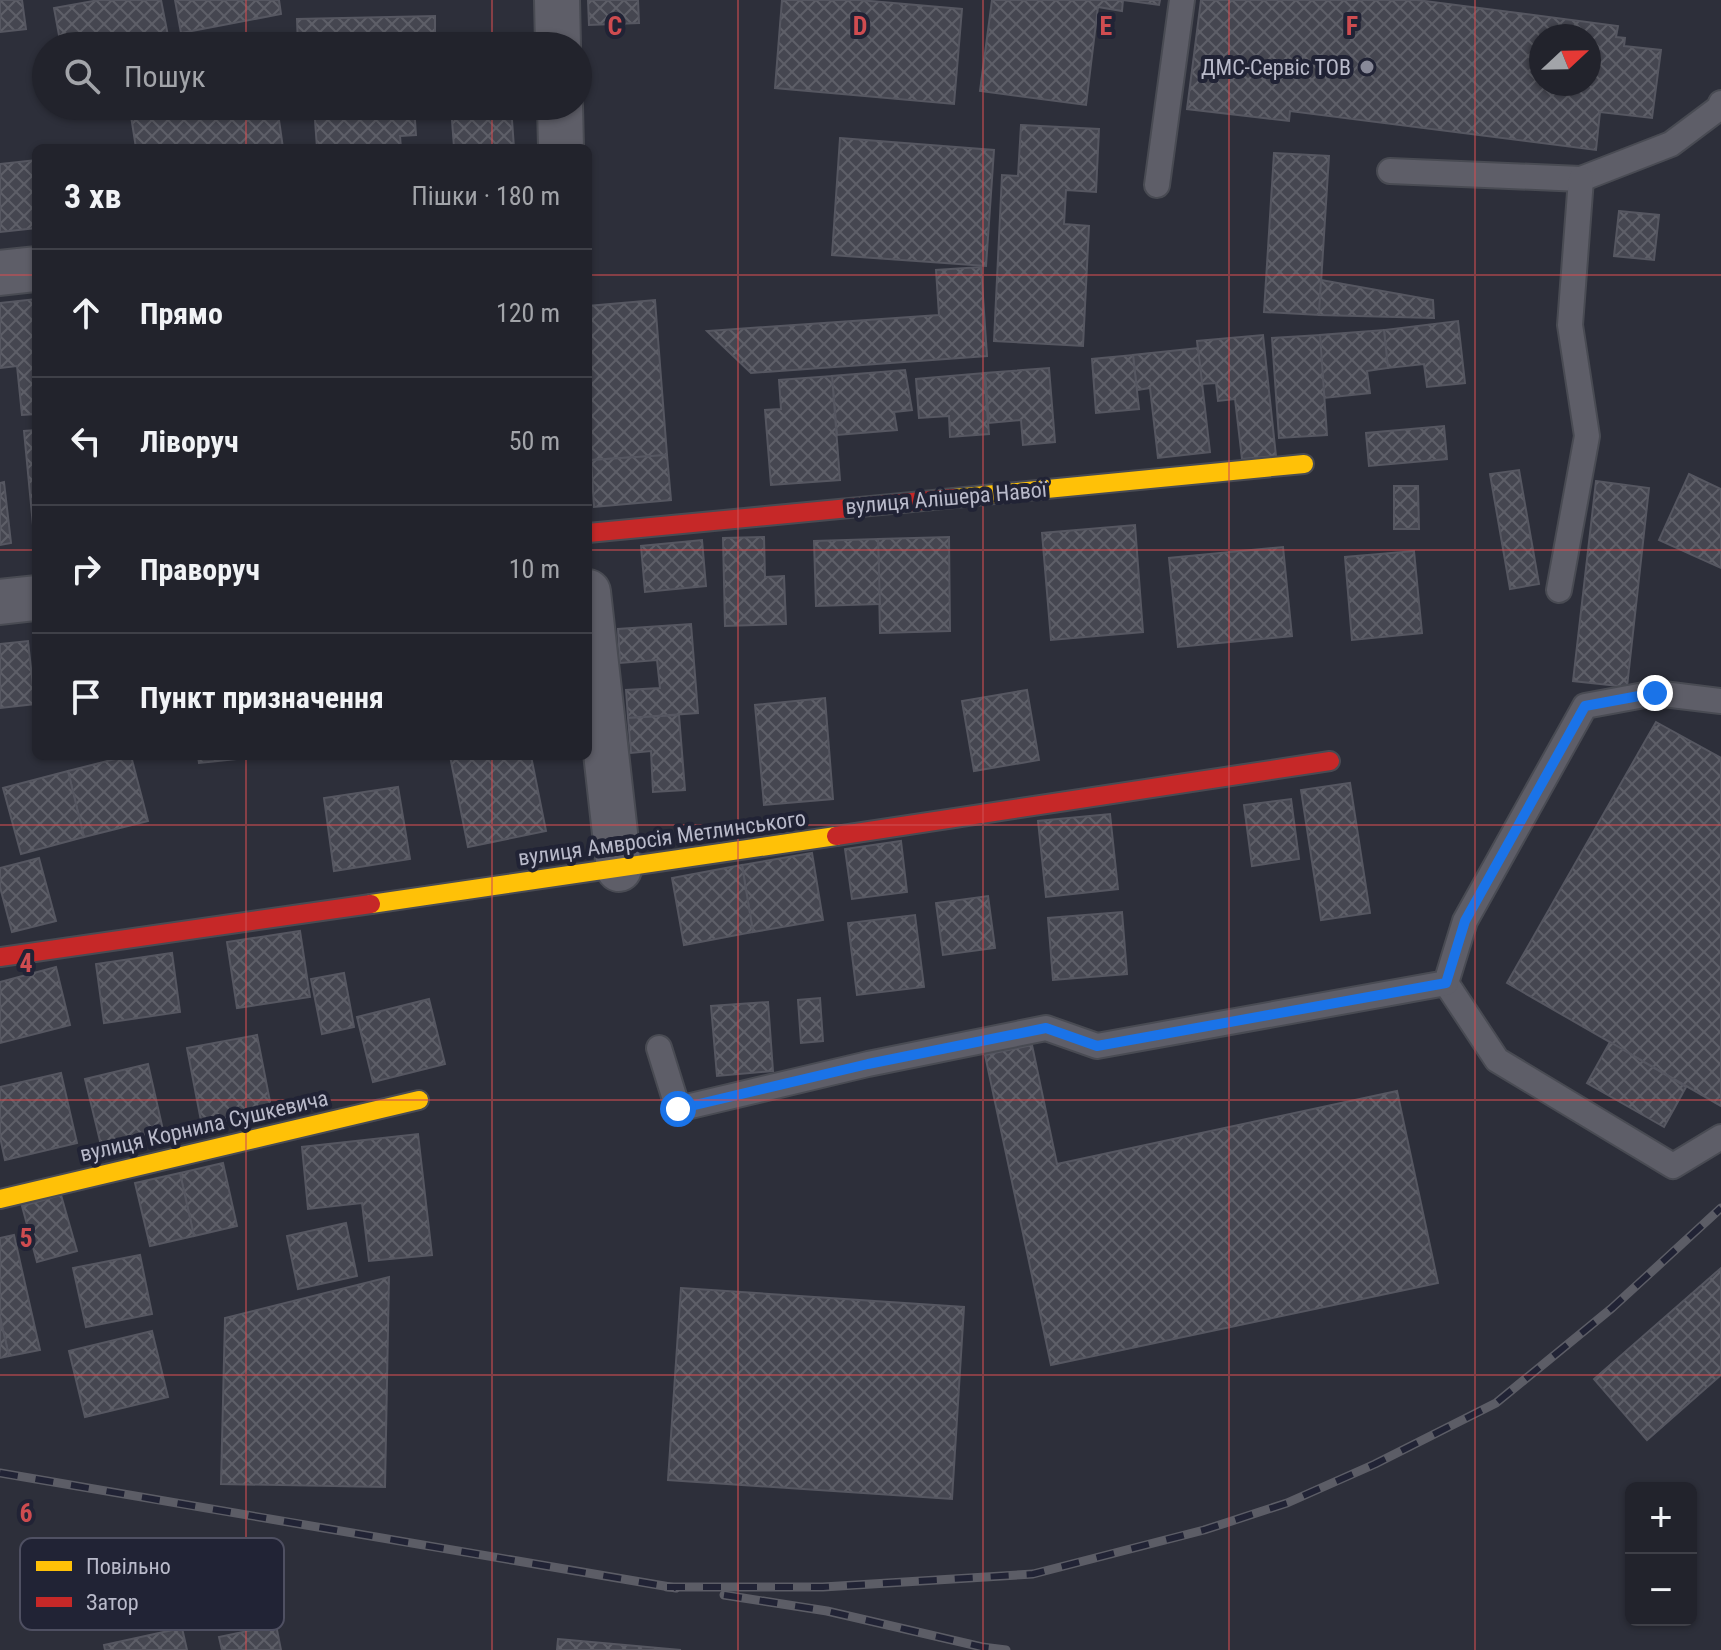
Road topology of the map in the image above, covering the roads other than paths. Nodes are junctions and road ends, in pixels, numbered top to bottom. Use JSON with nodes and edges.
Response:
{"nodes":[{"id":1,"x":557,"y":0,"type":"edge"},
{"id":2,"x":1182,"y":0,"type":"edge"},
{"id":3,"x":558,"y":32,"type":"edge"},
{"id":4,"x":1721,"y":103,"type":"edge"},
{"id":5,"x":560,"y":120,"type":"edge"},
{"id":6,"x":561,"y":144,"type":"edge"},
{"id":7,"x":1390,"y":171,"type":"dead end"},
{"id":8,"x":1581,"y":179,"type":"junction"},
{"id":9,"x":1157,"y":185,"type":"dead end"},
{"id":10,"x":32,"y":269,"type":"edge"},
{"id":11,"x":0,"y":273,"type":"edge"},
{"id":12,"x":1304,"y":464,"type":"dead end"},
{"id":13,"x":592,"y":533,"type":"edge"},
{"id":14,"x":1559,"y":590,"type":"dead end"},
{"id":15,"x":32,"y":598,"type":"edge"},
{"id":16,"x":0,"y":602,"type":"edge"},
{"id":17,"x":592,"y":628,"type":"edge"},
{"id":18,"x":1721,"y":701,"type":"edge"},
{"id":19,"x":1330,"y":761,"type":"dead end"},
{"id":20,"x":619,"y":869,"type":"junction"},
{"id":21,"x":0,"y":957,"type":"edge"},
{"id":22,"x":1446,"y":983,"type":"junction"},
{"id":23,"x":659,"y":1048,"type":"dead end"},
{"id":24,"x":419,"y":1100,"type":"dead end"},
{"id":25,"x":1721,"y":1137,"type":"edge"},
{"id":26,"x":0,"y":1199,"type":"edge"}],
"edges":[{"from":1,"to":3,"type":"street"},
{"from":2,"to":9,"type":"lane"},
{"from":4,"to":8,"type":"lane"},
{"from":5,"to":6,"type":"street"},
{"from":7,"to":8,"type":"lane"},
{"from":8,"to":14,"type":"lane"},
{"from":10,"to":11,"type":"street"},
{"from":12,"to":13,"type":"street","name":"вулиця Алішера Навої"},
{"from":15,"to":16,"type":"street"},
{"from":17,"to":20,"type":"street"},
{"from":18,"to":22,"type":"lane"},
{"from":19,"to":20,"type":"street","name":"вулиця Амвросія Метлинського"},
{"from":20,"to":21,"type":"street","name":"вулиця Амвросія Метлинського"},
{"from":22,"to":23,"type":"lane"},
{"from":22,"to":25,"type":"lane"},
{"from":24,"to":26,"type":"street","name":"вулиця Корнила Сушкевича"}]}
